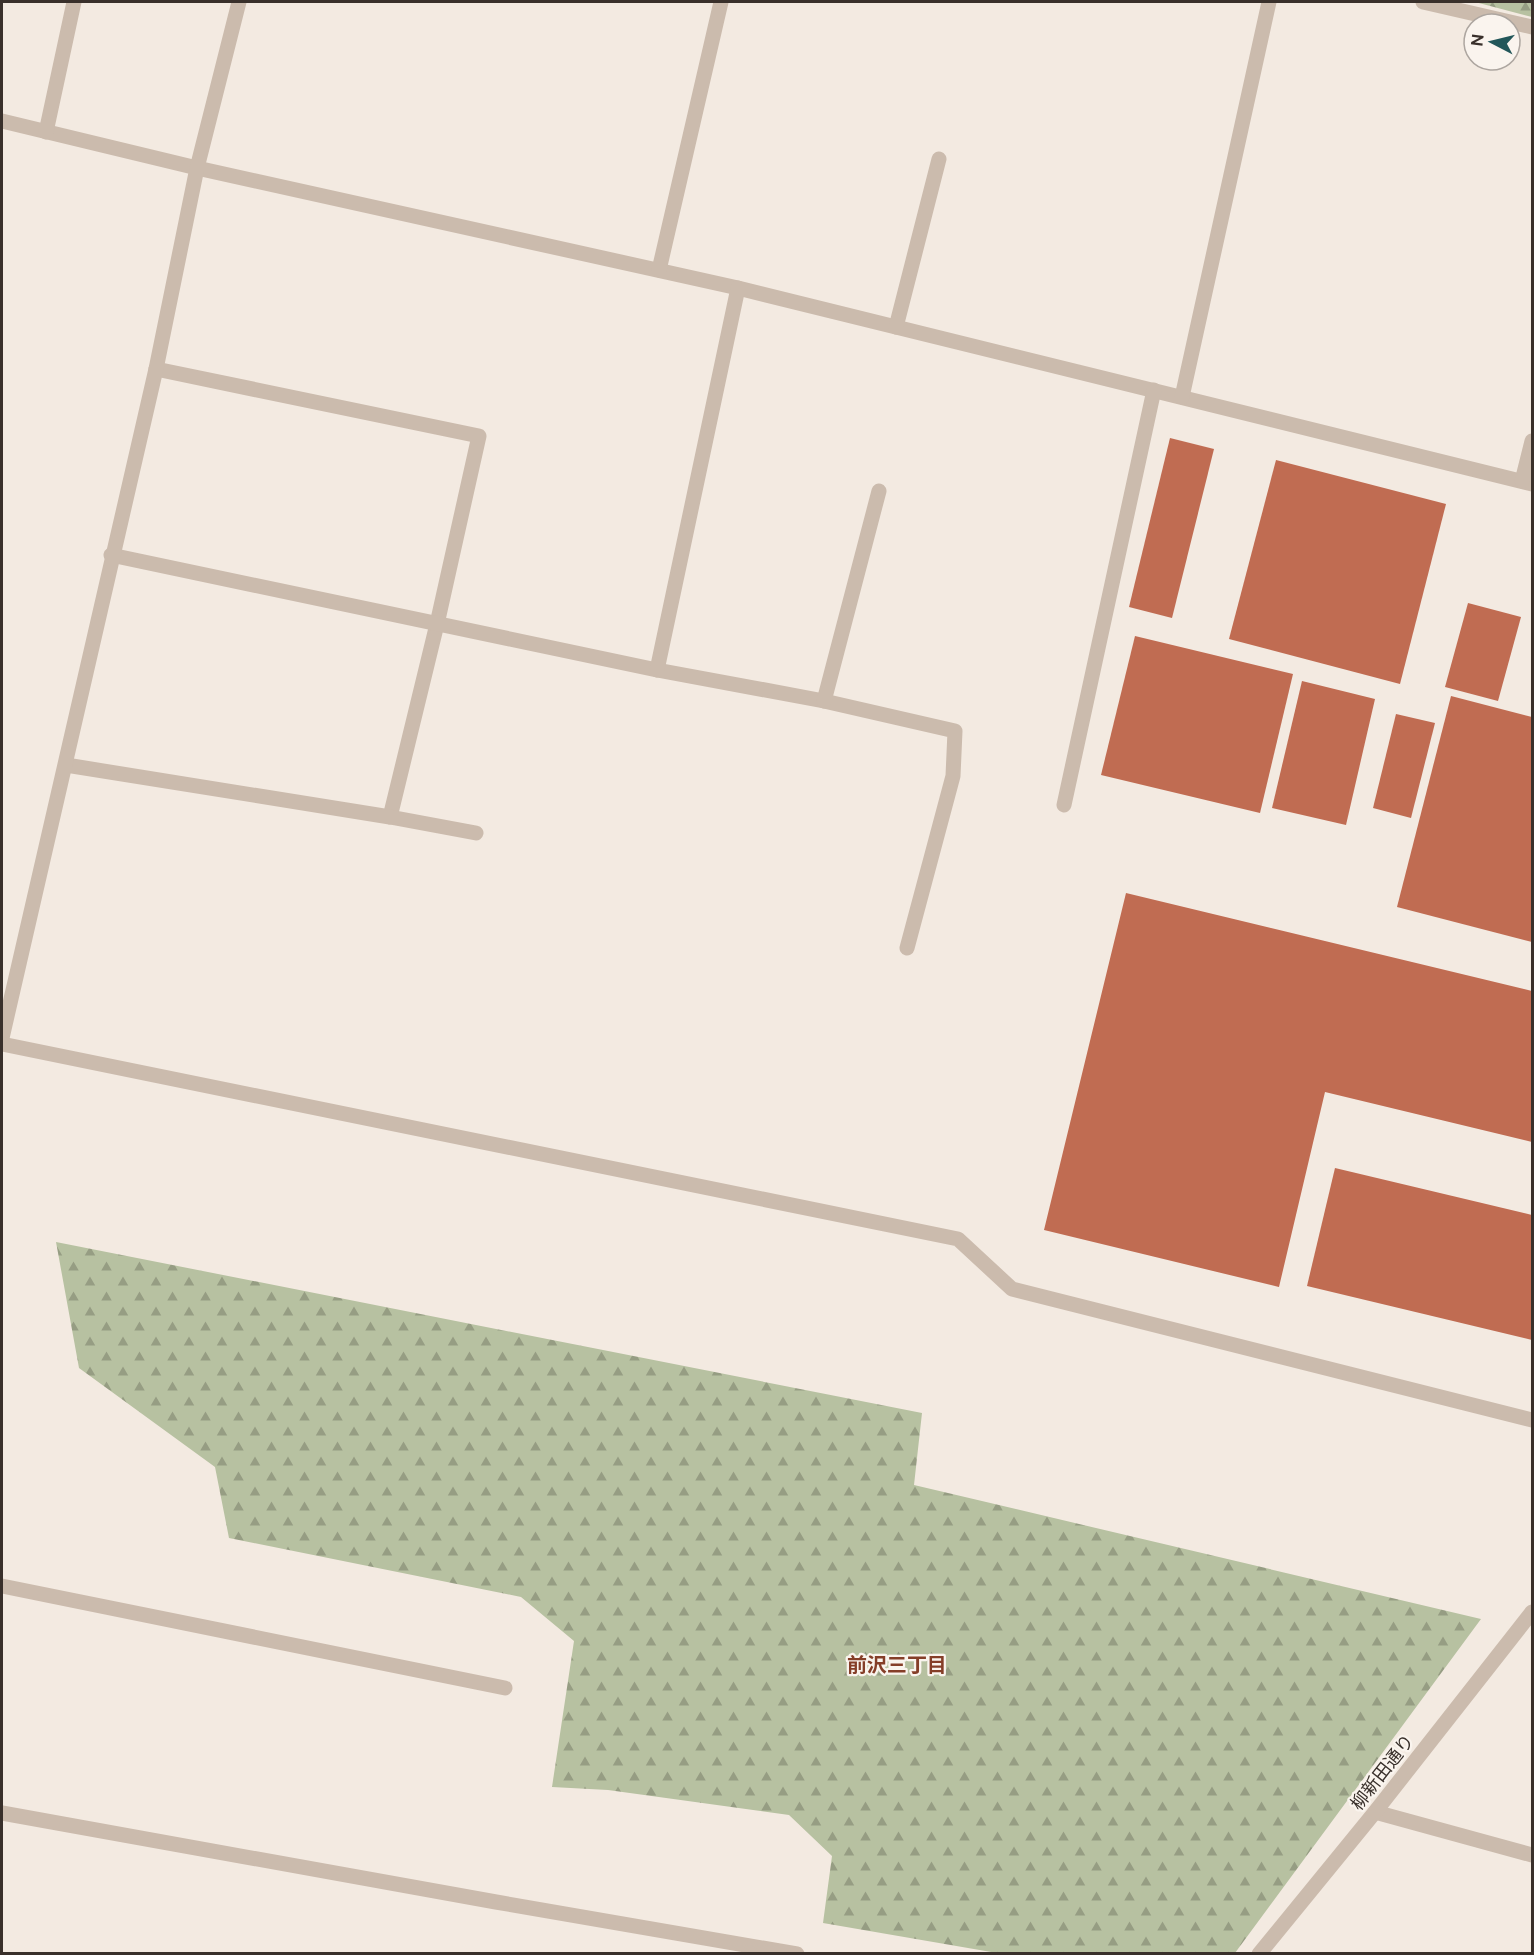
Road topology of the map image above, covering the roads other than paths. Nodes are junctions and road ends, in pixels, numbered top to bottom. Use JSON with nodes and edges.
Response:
{"nodes":[{"id":1,"x":74,"y":2,"type":"edge"},
{"id":2,"x":239,"y":2,"type":"edge"},
{"id":3,"x":721,"y":2,"type":"edge"},
{"id":4,"x":1269,"y":2,"type":"edge"},
{"id":5,"x":1424,"y":2,"type":"edge"},
{"id":6,"x":1533,"y":27,"type":"edge"},
{"id":7,"x":2,"y":121,"type":"edge"},
{"id":8,"x":46,"y":132,"type":"junction"},
{"id":9,"x":939,"y":159,"type":"dead end"},
{"id":10,"x":197,"y":168,"type":"junction"},
{"id":11,"x":659,"y":270,"type":"junction"},
{"id":12,"x":738,"y":288,"type":"junction"},
{"id":13,"x":896,"y":327,"type":"junction"},
{"id":14,"x":156,"y":369,"type":"junction"},
{"id":15,"x":1154,"y":390,"type":"junction"},
{"id":16,"x":1182,"y":397,"type":"junction"},
{"id":17,"x":1533,"y":441,"type":"edge"},
{"id":18,"x":1527,"y":482,"type":"edge"},
{"id":19,"x":879,"y":491,"type":"dead end"},
{"id":20,"x":111,"y":555,"type":"junction"},
{"id":21,"x":437,"y":624,"type":"junction"},
{"id":22,"x":657,"y":669,"type":"junction"},
{"id":23,"x":824,"y":700,"type":"junction"},
{"id":24,"x":66,"y":765,"type":"junction"},
{"id":25,"x":1064,"y":804,"type":"dead end"},
{"id":26,"x":390,"y":817,"type":"junction"},
{"id":27,"x":476,"y":833,"type":"dead end"},
{"id":28,"x":907,"y":948,"type":"dead end"},
{"id":29,"x":2,"y":1038,"type":"edge"},
{"id":30,"x":2,"y":1044,"type":"edge"},
{"id":31,"x":1533,"y":1420,"type":"edge"},
{"id":32,"x":2,"y":1586,"type":"edge"},
{"id":33,"x":1533,"y":1612,"type":"edge"},
{"id":34,"x":505,"y":1688,"type":"dead end"},
{"id":35,"x":1375,"y":1812,"type":"junction"},
{"id":36,"x":2,"y":1813,"type":"edge"},
{"id":37,"x":1533,"y":1855,"type":"edge"},
{"id":38,"x":797,"y":1953,"type":"edge"},
{"id":39,"x":1259,"y":1953,"type":"edge"}],
"edges":[{"from":1,"to":8,"type":"street"},
{"from":2,"to":10,"type":"street"},
{"from":3,"to":11,"type":"street"},
{"from":4,"to":16,"type":"street"},
{"from":5,"to":6,"type":"street"},
{"from":7,"to":8,"type":"street"},
{"from":8,"to":10,"type":"street"},
{"from":9,"to":13,"type":"street"},
{"from":10,"to":11,"type":"street"},
{"from":10,"to":14,"type":"street"},
{"from":11,"to":12,"type":"street"},
{"from":12,"to":13,"type":"street"},
{"from":12,"to":22,"type":"street"},
{"from":13,"to":15,"type":"street"},
{"from":14,"to":20,"type":"street"},
{"from":14,"to":21,"type":"street"},
{"from":15,"to":16,"type":"street"},
{"from":15,"to":25,"type":"street"},
{"from":16,"to":18,"type":"street"},
{"from":17,"to":18,"type":"street"},
{"from":19,"to":23,"type":"street"},
{"from":20,"to":21,"type":"street"},
{"from":20,"to":24,"type":"street"},
{"from":21,"to":22,"type":"street"},
{"from":21,"to":26,"type":"street"},
{"from":22,"to":23,"type":"street"},
{"from":23,"to":28,"type":"street"},
{"from":24,"to":26,"type":"street"},
{"from":24,"to":29,"type":"street"},
{"from":26,"to":27,"type":"street"},
{"from":30,"to":31,"type":"street"},
{"from":32,"to":34,"type":"street"},
{"from":33,"to":35,"type":"street","name":"柳新田通り"},
{"from":35,"to":37,"type":"street"},
{"from":35,"to":39,"type":"street","name":"柳新田通り"},
{"from":36,"to":38,"type":"street"}]}
